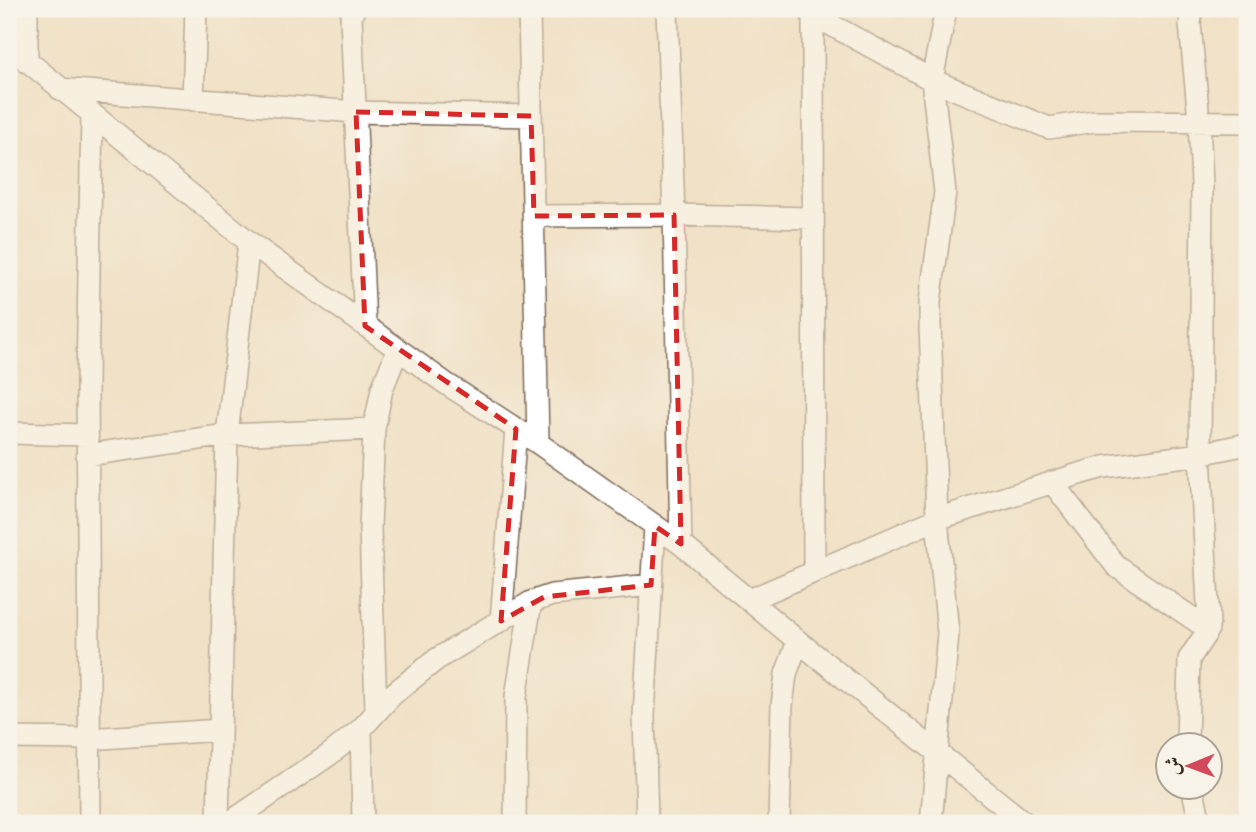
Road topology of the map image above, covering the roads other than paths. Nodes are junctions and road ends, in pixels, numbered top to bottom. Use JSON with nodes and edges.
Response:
{"nodes":[{"id":1,"x":27,"y":9,"type":"edge"},
{"id":2,"x":196,"y":9,"type":"edge"},
{"id":3,"x":354,"y":9,"type":"edge"},
{"id":4,"x":529,"y":9,"type":"edge"},
{"id":5,"x":667,"y":9,"type":"edge"},
{"id":6,"x":946,"y":9,"type":"edge"},
{"id":7,"x":1192,"y":9,"type":"edge"},
{"id":8,"x":813,"y":12,"type":"edge"},
{"id":9,"x":9,"y":46,"type":"edge"},
{"id":10,"x":27,"y":62,"type":"junction"},
{"id":11,"x":932,"y":80,"type":"junction"},
{"id":12,"x":60,"y":89,"type":"junction"},
{"id":13,"x":193,"y":100,"type":"junction"},
{"id":14,"x":356,"y":113,"type":"junction"},
{"id":15,"x":92,"y":115,"type":"junction"},
{"id":16,"x":531,"y":116,"type":"junction"},
{"id":17,"x":1199,"y":120,"type":"junction"},
{"id":18,"x":1247,"y":122,"type":"edge"},
{"id":19,"x":674,"y":215,"type":"junction"},
{"id":20,"x":534,"y":216,"type":"junction"},
{"id":21,"x":813,"y":218,"type":"junction"},
{"id":22,"x":249,"y":242,"type":"junction"},
{"id":23,"x":365,"y":326,"type":"junction"},
{"id":24,"x":398,"y":349,"type":"junction"},
{"id":25,"x":374,"y":429,"type":"junction"},
{"id":26,"x":516,"y":429,"type":"junction"},
{"id":27,"x":9,"y":433,"type":"edge"},
{"id":28,"x":228,"y":435,"type":"junction"},
{"id":29,"x":538,"y":443,"type":"junction"},
{"id":30,"x":1247,"y":444,"type":"edge"},
{"id":31,"x":87,"y":445,"type":"junction"},
{"id":32,"x":1200,"y":454,"type":"junction"},
{"id":33,"x":1052,"y":482,"type":"junction"},
{"id":34,"x":937,"y":519,"type":"junction"},
{"id":35,"x":655,"y":526,"type":"junction"},
{"id":36,"x":681,"y":544,"type":"junction"},
{"id":37,"x":814,"y":572,"type":"junction"},
{"id":38,"x":651,"y":585,"type":"junction"},
{"id":39,"x":749,"y":600,"type":"junction"},
{"id":40,"x":531,"y":602,"type":"junction"},
{"id":41,"x":501,"y":621,"type":"junction"},
{"id":42,"x":1208,"y":629,"type":"junction"},
{"id":43,"x":798,"y":641,"type":"junction"},
{"id":44,"x":376,"y":710,"type":"junction"},
{"id":45,"x":360,"y":729,"type":"junction"},
{"id":46,"x":220,"y":730,"type":"junction"},
{"id":47,"x":1187,"y":730,"type":"edge"},
{"id":48,"x":9,"y":738,"type":"edge"},
{"id":49,"x":89,"y":739,"type":"junction"},
{"id":50,"x":937,"y":753,"type":"junction"},
{"id":51,"x":1195,"y":800,"type":"edge"},
{"id":52,"x":90,"y":823,"type":"edge"},
{"id":53,"x":218,"y":823,"type":"edge"},
{"id":54,"x":229,"y":823,"type":"edge"},
{"id":55,"x":363,"y":823,"type":"edge"},
{"id":56,"x":515,"y":823,"type":"edge"},
{"id":57,"x":647,"y":823,"type":"edge"},
{"id":58,"x":779,"y":823,"type":"edge"},
{"id":59,"x":931,"y":823,"type":"edge"},
{"id":60,"x":1025,"y":823,"type":"edge"},
{"id":61,"x":1200,"y":823,"type":"edge"}],
"edges":[{"from":1,"to":10,"type":"street"},
{"from":2,"to":13,"type":"street"},
{"from":3,"to":14,"type":"street"},
{"from":4,"to":16,"type":"street"},
{"from":5,"to":19,"type":"street"},
{"from":6,"to":11,"type":"street"},
{"from":7,"to":17,"type":"street"},
{"from":8,"to":11,"type":"street"},
{"from":8,"to":21,"type":"street"},
{"from":9,"to":10,"type":"street"},
{"from":10,"to":12,"type":"street"},
{"from":11,"to":17,"type":"street"},
{"from":11,"to":34,"type":"street"},
{"from":12,"to":13,"type":"street"},
{"from":12,"to":15,"type":"street"},
{"from":13,"to":14,"type":"street"},
{"from":14,"to":16,"type":"street"},
{"from":14,"to":23,"type":"street"},
{"from":15,"to":22,"type":"street"},
{"from":15,"to":31,"type":"street"},
{"from":16,"to":20,"type":"street"},
{"from":17,"to":18,"type":"street"},
{"from":17,"to":32,"type":"street"},
{"from":19,"to":20,"type":"street"},
{"from":19,"to":21,"type":"street"},
{"from":19,"to":36,"type":"street"},
{"from":20,"to":29,"type":"street"},
{"from":21,"to":37,"type":"street"},
{"from":22,"to":23,"type":"street"},
{"from":22,"to":28,"type":"street"},
{"from":23,"to":24,"type":"street"},
{"from":24,"to":25,"type":"street"},
{"from":24,"to":26,"type":"street"},
{"from":25,"to":28,"type":"street"},
{"from":25,"to":44,"type":"street"},
{"from":26,"to":29,"type":"street"},
{"from":26,"to":41,"type":"street"},
{"from":27,"to":31,"type":"street"},
{"from":28,"to":31,"type":"street"},
{"from":28,"to":46,"type":"street"},
{"from":29,"to":35,"type":"street"},
{"from":30,"to":32,"type":"street"},
{"from":31,"to":49,"type":"street"},
{"from":32,"to":33,"type":"street"},
{"from":32,"to":42,"type":"street"},
{"from":33,"to":34,"type":"street"},
{"from":33,"to":42,"type":"street"},
{"from":34,"to":37,"type":"street"},
{"from":34,"to":50,"type":"street"},
{"from":35,"to":36,"type":"street"},
{"from":35,"to":38,"type":"street"},
{"from":36,"to":39,"type":"street"},
{"from":37,"to":39,"type":"street"},
{"from":38,"to":40,"type":"street"},
{"from":38,"to":57,"type":"street"},
{"from":39,"to":43,"type":"street"},
{"from":40,"to":41,"type":"street"},
{"from":40,"to":56,"type":"street"},
{"from":41,"to":44,"type":"street"},
{"from":42,"to":47,"type":"street"},
{"from":43,"to":50,"type":"street"},
{"from":43,"to":58,"type":"street"},
{"from":44,"to":45,"type":"street"},
{"from":45,"to":54,"type":"street"},
{"from":45,"to":55,"type":"street"},
{"from":46,"to":49,"type":"street"},
{"from":46,"to":53,"type":"street"},
{"from":48,"to":49,"type":"street"},
{"from":49,"to":52,"type":"street"},
{"from":50,"to":59,"type":"street"},
{"from":50,"to":60,"type":"street"},
{"from":51,"to":61,"type":"street"}]}
